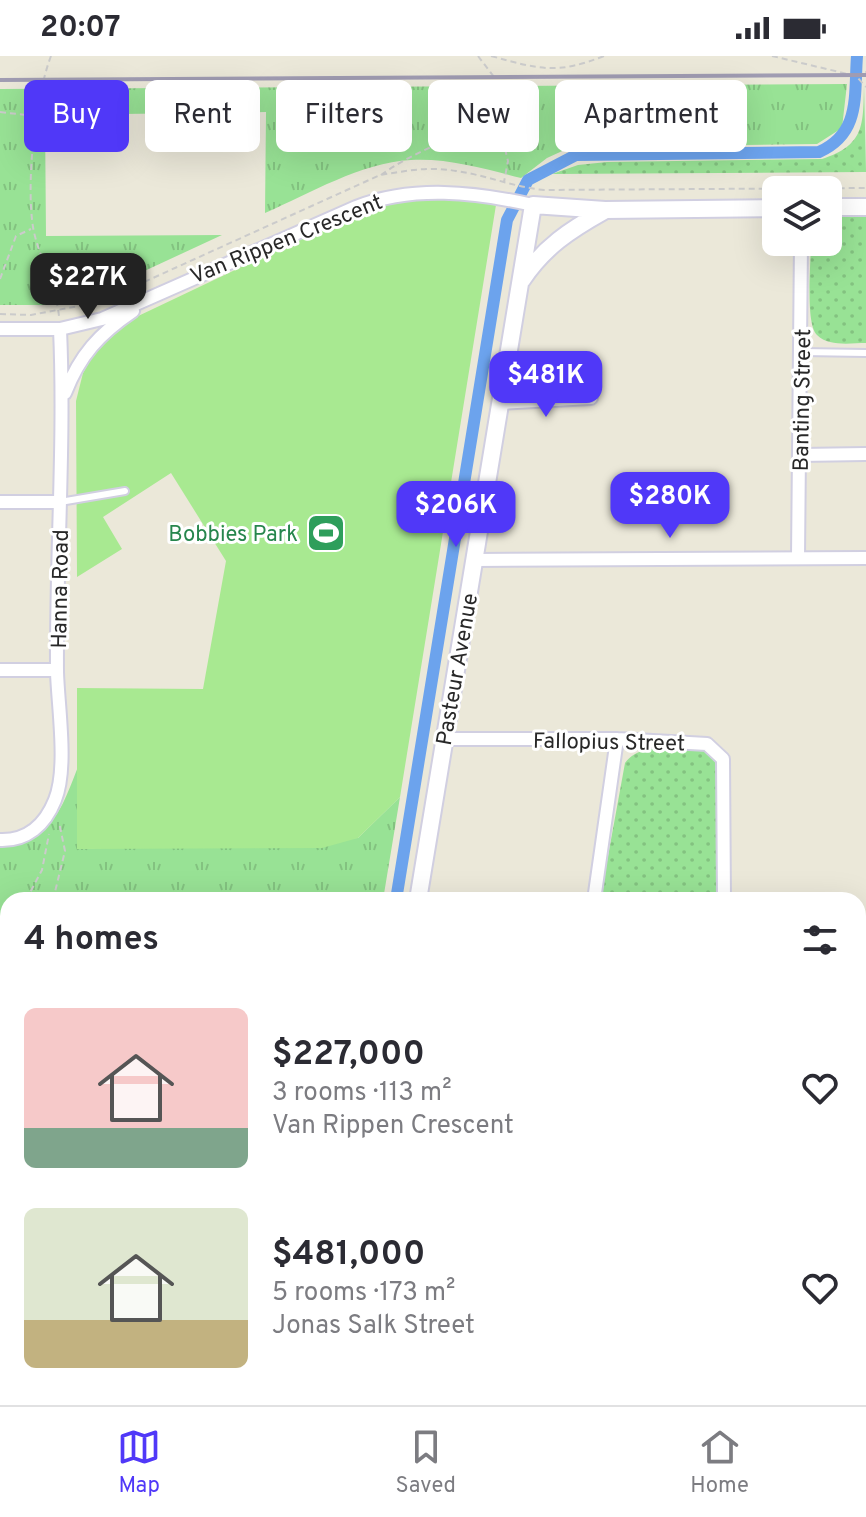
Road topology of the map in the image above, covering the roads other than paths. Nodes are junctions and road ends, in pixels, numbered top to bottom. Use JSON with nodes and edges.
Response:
{"nodes":[{"id":1,"x":531,"y":199,"type":"junction"},
{"id":2,"x":866,"y":207,"type":"edge"},
{"id":3,"x":762,"y":208,"type":"edge"},
{"id":4,"x":842,"y":208,"type":"edge"},
{"id":5,"x":605,"y":210,"type":"junction"},
{"id":6,"x":801,"y":256,"type":"edge"},
{"id":7,"x":165,"y":288,"type":"junction"},
{"id":8,"x":516,"y":288,"type":"junction"},
{"id":9,"x":0,"y":329,"type":"edge"},
{"id":10,"x":60,"y":329,"type":"junction"},
{"id":11,"x":802,"y":352,"type":"junction"},
{"id":12,"x":866,"y":353,"type":"edge"},
{"id":13,"x":63,"y":398,"type":"junction"},
{"id":14,"x":591,"y":398,"type":"dead end"},
{"id":15,"x":499,"y":403,"type":"junction"},
{"id":16,"x":866,"y":454,"type":"edge"},
{"id":17,"x":800,"y":455,"type":"junction"},
{"id":18,"x":125,"y":491,"type":"dead end"},
{"id":19,"x":0,"y":502,"type":"edge"},
{"id":20,"x":60,"y":502,"type":"junction"},
{"id":21,"x":798,"y":557,"type":"junction"},
{"id":22,"x":866,"y":558,"type":"edge"},
{"id":23,"x":474,"y":560,"type":"junction"},
{"id":24,"x":0,"y":670,"type":"edge"},
{"id":25,"x":57,"y":670,"type":"junction"},
{"id":26,"x":444,"y":739,"type":"junction"},
{"id":27,"x":617,"y":739,"type":"junction"},
{"id":28,"x":0,"y":840,"type":"edge"},
{"id":29,"x":419,"y":892,"type":"edge"},
{"id":30,"x":595,"y":892,"type":"edge"},
{"id":31,"x":724,"y":892,"type":"edge"}],
"edges":[{"from":1,"to":5,"type":"street"},
{"from":1,"to":7,"type":"street","name":"Van Rippen Crescent"},
{"from":1,"to":8,"type":"street","name":"Pasteur Avenue"},
{"from":2,"to":4,"type":"street"},
{"from":3,"to":5,"type":"street"},
{"from":5,"to":8,"type":"street"},
{"from":6,"to":11,"type":"street","name":"Banting Street"},
{"from":7,"to":10,"type":"street","name":"Van Rippen Crescent"},
{"from":7,"to":13,"type":"street"},
{"from":8,"to":15,"type":"street","name":"Pasteur Avenue"},
{"from":9,"to":10,"type":"street","name":"Van Rippen Crescent"},
{"from":10,"to":13,"type":"street","name":"Hanna Road"},
{"from":11,"to":12,"type":"lane"},
{"from":11,"to":17,"type":"street","name":"Banting Street"},
{"from":13,"to":20,"type":"street","name":"Hanna Road"},
{"from":14,"to":15,"type":"street"},
{"from":15,"to":23,"type":"street","name":"Pasteur Avenue"},
{"from":16,"to":17,"type":"street"},
{"from":17,"to":21,"type":"street","name":"Banting Street"},
{"from":18,"to":20,"type":"lane"},
{"from":19,"to":20,"type":"street"},
{"from":20,"to":25,"type":"street","name":"Hanna Road"},
{"from":21,"to":22,"type":"street"},
{"from":21,"to":23,"type":"street"},
{"from":23,"to":26,"type":"street","name":"Pasteur Avenue"},
{"from":24,"to":25,"type":"street"},
{"from":25,"to":28,"type":"street","name":"Hanna Road"},
{"from":26,"to":27,"type":"street","name":"Fallopius Street"},
{"from":26,"to":29,"type":"street","name":"Pasteur Avenue"},
{"from":27,"to":30,"type":"street"},
{"from":27,"to":31,"type":"street","name":"Fallopius Street"}]}
